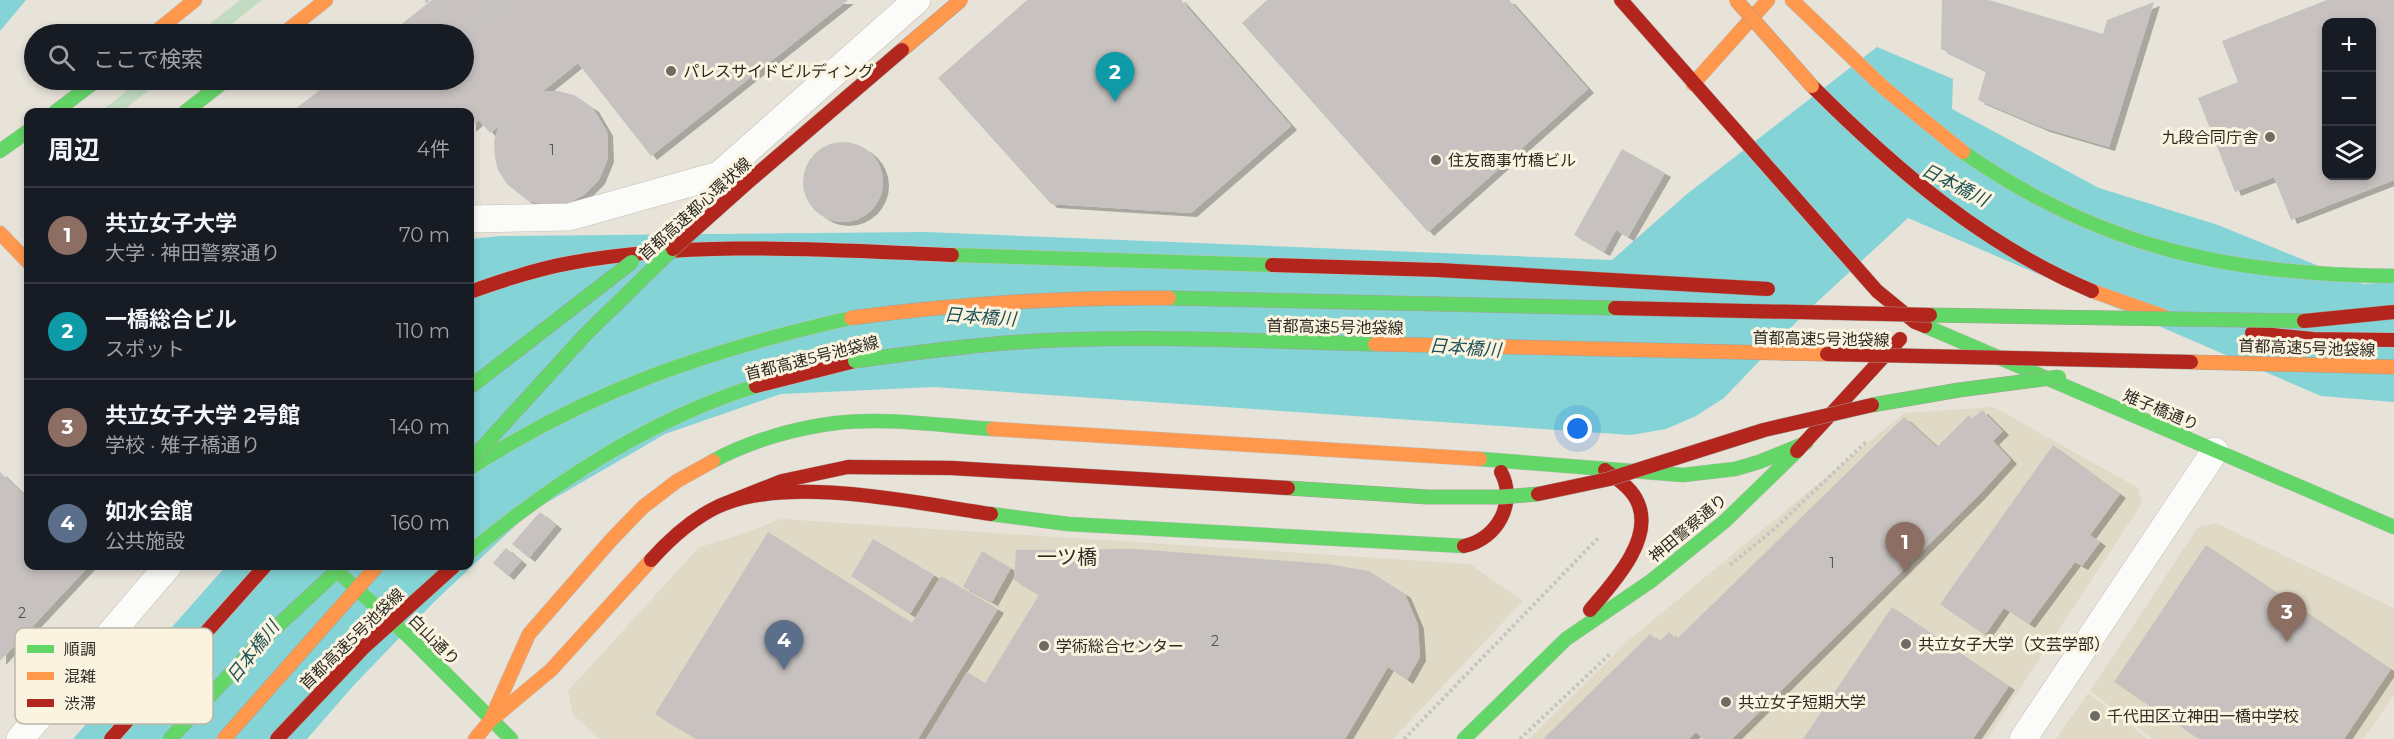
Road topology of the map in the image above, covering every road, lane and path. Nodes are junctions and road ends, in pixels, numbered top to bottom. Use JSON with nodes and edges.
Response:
{"nodes":[{"id":1,"x":195,"y":0,"type":"edge"},
{"id":2,"x":326,"y":0,"type":"edge"},
{"id":3,"x":426,"y":0,"type":"edge"},
{"id":4,"x":506,"y":0,"type":"edge"},
{"id":5,"x":961,"y":0,"type":"edge"},
{"id":6,"x":1189,"y":0,"type":"edge"},
{"id":7,"x":1621,"y":0,"type":"edge"},
{"id":8,"x":1736,"y":0,"type":"edge"},
{"id":9,"x":1768,"y":0,"type":"edge"},
{"id":10,"x":1792,"y":0,"type":"edge"},
{"id":11,"x":922,"y":4,"type":"edge"},
{"id":12,"x":1185,"y":5,"type":"dead end"},
{"id":13,"x":165,"y":24,"type":"edge"},
{"id":14,"x":296,"y":24,"type":"edge"},
{"id":15,"x":446,"y":24,"type":"edge"},
{"id":16,"x":474,"y":25,"type":"edge"},
{"id":17,"x":1693,"y":84,"type":"junction"},
{"id":18,"x":84,"y":90,"type":"edge"},
{"id":19,"x":213,"y":90,"type":"edge"},
{"id":20,"x":60,"y":108,"type":"edge"},
{"id":21,"x":190,"y":108,"type":"edge"},
{"id":22,"x":24,"y":134,"type":"edge"},
{"id":23,"x":0,"y":152,"type":"edge"},
{"id":24,"x":714,"y":192,"type":"dead end"},
{"id":25,"x":474,"y":219,"type":"edge"},
{"id":26,"x":0,"y":233,"type":"edge"},
{"id":27,"x":662,"y":237,"type":"dead end"},
{"id":28,"x":16,"y":243,"type":"junction"},
{"id":29,"x":0,"y":254,"type":"edge"},
{"id":30,"x":24,"y":256,"type":"edge"},
{"id":31,"x":2394,"y":276,"type":"edge"},
{"id":32,"x":1787,"y":290,"type":"dead end"},
{"id":33,"x":474,"y":291,"type":"edge"},
{"id":34,"x":1857,"y":294,"type":"dead end"},
{"id":35,"x":2394,"y":312,"type":"edge"},
{"id":36,"x":2061,"y":317,"type":"junction"},
{"id":37,"x":1916,"y":322,"type":"junction"},
{"id":38,"x":2394,"y":340,"type":"edge"},
{"id":39,"x":2171,"y":362,"type":"junction"},
{"id":40,"x":2394,"y":367,"type":"edge"},
{"id":41,"x":474,"y":384,"type":"edge"},
{"id":42,"x":1806,"y":442,"type":"junction"},
{"id":43,"x":2215,"y":451,"type":"junction"},
{"id":44,"x":474,"y":457,"type":"edge"},
{"id":45,"x":1489,"y":460,"type":"junction"},
{"id":46,"x":474,"y":466,"type":"edge"},
{"id":47,"x":1605,"y":470,"type":"junction"},
{"id":48,"x":719,"y":506,"type":"junction"},
{"id":49,"x":2394,"y":527,"type":"edge"},
{"id":50,"x":1600,"y":536,"type":"dead end"},
{"id":51,"x":474,"y":548,"type":"edge"},
{"id":52,"x":165,"y":570,"type":"edge"},
{"id":53,"x":261,"y":570,"type":"edge"},
{"id":54,"x":336,"y":570,"type":"edge"},
{"id":55,"x":338,"y":570,"type":"edge"},
{"id":56,"x":373,"y":570,"type":"edge"},
{"id":57,"x":450,"y":570,"type":"edge"},
{"id":58,"x":115,"y":628,"type":"edge"},
{"id":59,"x":210,"y":628,"type":"edge"},
{"id":60,"x":1566,"y":639,"type":"junction"},
{"id":61,"x":213,"y":693,"type":"edge"},
{"id":62,"x":490,"y":721,"type":"junction"},
{"id":63,"x":33,"y":724,"type":"edge"},
{"id":64,"x":124,"y":724,"type":"edge"},
{"id":65,"x":184,"y":724,"type":"edge"},
{"id":66,"x":20,"y":739,"type":"edge"},
{"id":67,"x":111,"y":739,"type":"edge"},
{"id":68,"x":170,"y":739,"type":"edge"},
{"id":69,"x":224,"y":739,"type":"edge"},
{"id":70,"x":277,"y":739,"type":"edge"},
{"id":71,"x":475,"y":739,"type":"edge"},
{"id":72,"x":511,"y":739,"type":"edge"},
{"id":73,"x":1404,"y":739,"type":"edge"},
{"id":74,"x":1464,"y":739,"type":"edge"},
{"id":75,"x":2023,"y":739,"type":"edge"}],
"edges":[{"from":1,"to":13,"type":"main road"},
{"from":2,"to":14,"type":"main road"},
{"from":3,"to":15,"type":"path"},
{"from":4,"to":16,"type":"path"},
{"from":5,"to":44,"type":"main road","name":"首都高速都心環状線","bridge":true},
{"from":6,"to":12,"type":"path"},
{"from":7,"to":17,"type":"main road","name":"雉子橋通り"},
{"from":8,"to":38,"type":"main road","name":"首都高速5号池袋線","bridge":true},
{"from":9,"to":17,"type":"main road"},
{"from":10,"to":31,"type":"main road"},
{"from":11,"to":24,"type":"main road","name":"首都高速都心環状線"},
{"from":11,"to":25,"type":"street"},
{"from":17,"to":37,"type":"main road","name":"雉子橋通り"},
{"from":18,"to":20,"type":"main road"},
{"from":19,"to":21,"type":"main road"},
{"from":22,"to":23,"type":"main road"},
{"from":26,"to":28,"type":"main road"},
{"from":27,"to":41,"type":"main road","name":"首都高速都心環状線","bridge":true},
{"from":28,"to":29,"type":"main road"},
{"from":28,"to":30,"type":"main road"},
{"from":32,"to":33,"type":"main road","bridge":true},
{"from":34,"to":36,"type":"main road","bridge":true},
{"from":35,"to":36,"type":"main road","name":"首都高速5号池袋線","bridge":true},
{"from":36,"to":46,"type":"main road","name":"首都高速5号池袋線","bridge":true},
{"from":37,"to":42,"type":"main road","name":"神田警察通り"},
{"from":37,"to":43,"type":"main road","name":"雉子橋通り"},
{"from":39,"to":40,"type":"main road","name":"首都高速5号池袋線","bridge":true},
{"from":39,"to":48,"type":"main road","bridge":true},
{"from":39,"to":51,"type":"main road","name":"首都高速5号池袋線","bridge":true},
{"from":42,"to":47,"type":"main road"},
{"from":42,"to":60,"type":"main road","name":"神田警察通り"},
{"from":43,"to":49,"type":"main road","name":"雉子橋通り"},
{"from":43,"to":75,"type":"street"},
{"from":45,"to":47,"type":"main road"},
{"from":45,"to":48,"type":"main road"},
{"from":45,"to":62,"type":"main road"},
{"from":47,"to":60,"type":"main road"},
{"from":48,"to":62,"type":"main road"},
{"from":50,"to":73,"type":"path"},
{"from":52,"to":58,"type":"street"},
{"from":53,"to":59,"type":"main road"},
{"from":54,"to":62,"type":"main road","name":"白山通り","bridge":true},
{"from":55,"to":61,"type":"main road","bridge":true},
{"from":56,"to":69,"type":"main road","bridge":true},
{"from":57,"to":70,"type":"main road","name":"首都高速5号池袋線","bridge":true},
{"from":60,"to":74,"type":"main road","name":"神田警察通り"},
{"from":62,"to":71,"type":"main road"},
{"from":62,"to":72,"type":"main road","name":"白山通り"},
{"from":63,"to":66,"type":"street"},
{"from":64,"to":67,"type":"main road"},
{"from":65,"to":68,"type":"main road","bridge":true}]}
